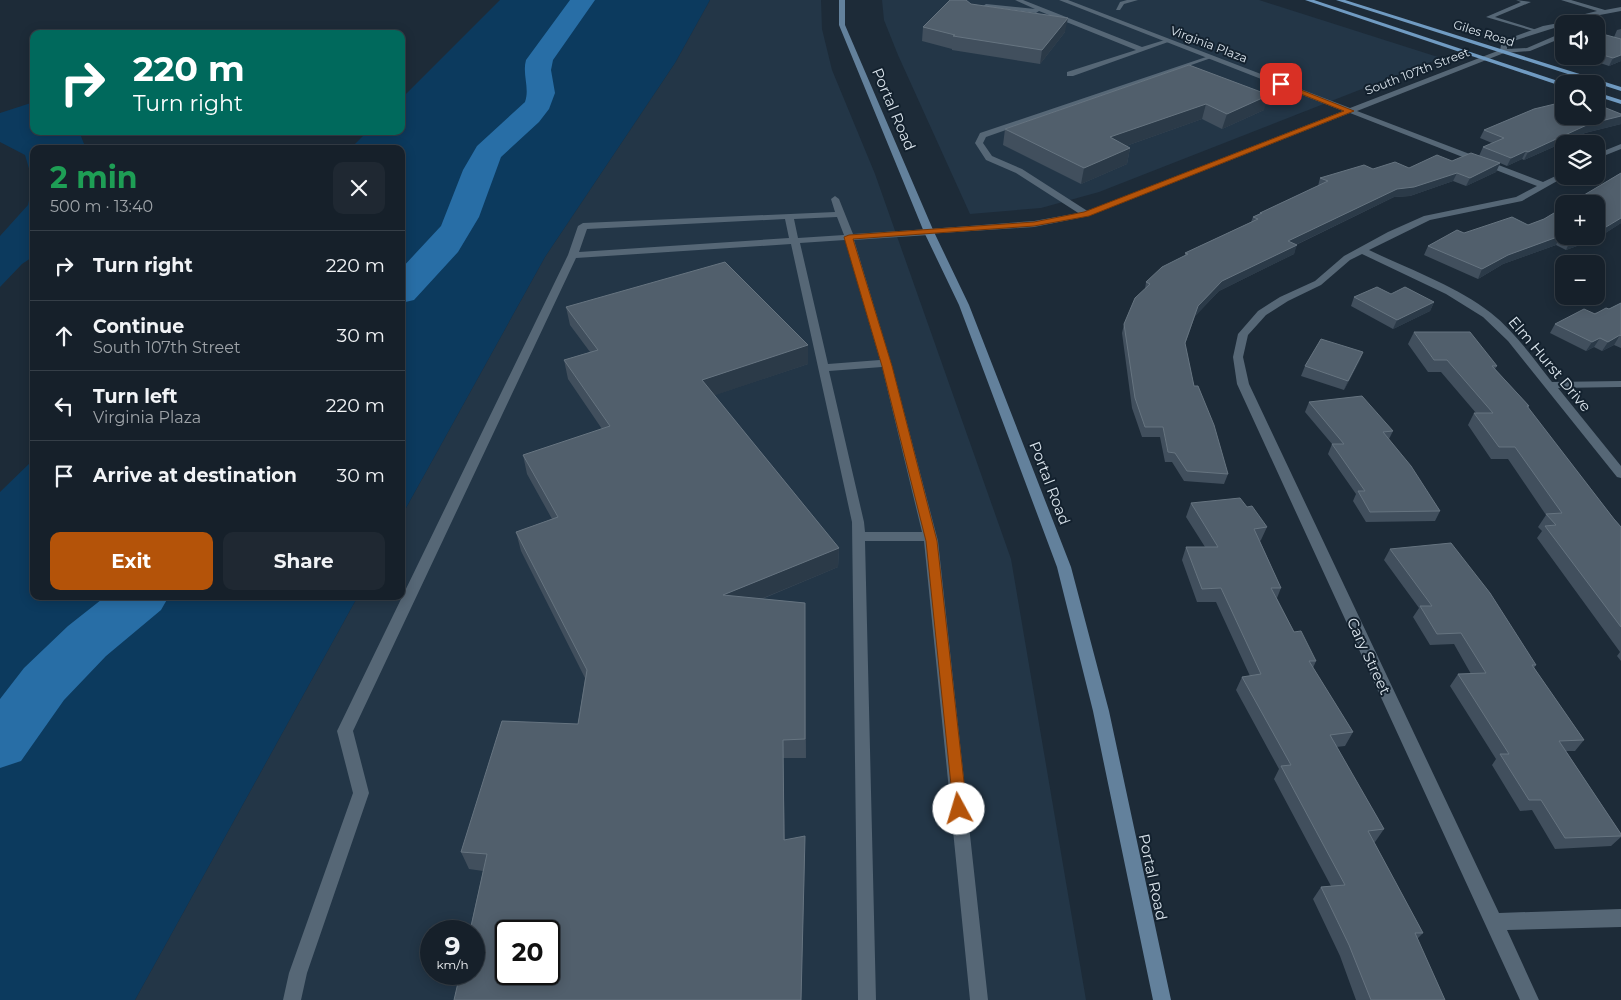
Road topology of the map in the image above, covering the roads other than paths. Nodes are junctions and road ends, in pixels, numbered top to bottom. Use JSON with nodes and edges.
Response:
{"nodes":[{"id":1,"x":842,"y":0,"type":"edge"},
{"id":2,"x":1018,"y":0,"type":"edge"},
{"id":3,"x":1062,"y":0,"type":"edge"},
{"id":4,"x":1135,"y":0,"type":"edge"},
{"id":5,"x":1308,"y":0,"type":"edge"},
{"id":6,"x":1339,"y":0,"type":"edge"},
{"id":7,"x":1519,"y":0,"type":"edge"},
{"id":8,"x":1564,"y":0,"type":"edge"},
{"id":9,"x":981,"y":5,"type":"edge"},
{"id":10,"x":1120,"y":6,"type":"dead end"},
{"id":11,"x":1621,"y":9,"type":"edge"},
{"id":12,"x":1044,"y":11,"type":"junction"},
{"id":13,"x":1604,"y":12,"type":"junction"},
{"id":14,"x":1596,"y":15,"type":"edge"},
{"id":15,"x":1555,"y":28,"type":"edge"},
{"id":16,"x":1535,"y":30,"type":"junction"},
{"id":17,"x":1555,"y":33,"type":"edge"},
{"id":18,"x":1605,"y":40,"type":"edge"},
{"id":19,"x":1168,"y":41,"type":"junction"},
{"id":20,"x":1621,"y":44,"type":"edge"},
{"id":21,"x":1140,"y":49,"type":"junction"},
{"id":22,"x":1503,"y":51,"type":"junction"},
{"id":23,"x":1211,"y":57,"type":"junction"},
{"id":24,"x":1485,"y":58,"type":"junction"},
{"id":25,"x":1070,"y":74,"type":"dead end"},
{"id":26,"x":1555,"y":81,"type":"edge"},
{"id":27,"x":1621,"y":89,"type":"edge"},
{"id":28,"x":1605,"y":97,"type":"edge"},
{"id":29,"x":1621,"y":102,"type":"edge"},
{"id":30,"x":1351,"y":111,"type":"junction"},
{"id":31,"x":1621,"y":146,"type":"edge"},
{"id":32,"x":1605,"y":153,"type":"edge"},
{"id":33,"x":1555,"y":179,"type":"edge"},
{"id":34,"x":1543,"y":185,"type":"junction"},
{"id":35,"x":835,"y":199,"type":"dead end"},
{"id":36,"x":840,"y":214,"type":"junction"},
{"id":37,"x":1086,"y":214,"type":"junction"},
{"id":38,"x":788,"y":216,"type":"junction"},
{"id":39,"x":929,"y":232,"type":"junction"},
{"id":40,"x":849,"y":237,"type":"junction"},
{"id":41,"x":794,"y":241,"type":"junction"},
{"id":42,"x":1361,"y":250,"type":"junction"},
{"id":43,"x":573,"y":255,"type":"junction"},
{"id":44,"x":886,"y":363,"type":"junction"},
{"id":45,"x":822,"y":368,"type":"junction"},
{"id":46,"x":1621,"y":384,"type":"edge"},
{"id":47,"x":1549,"y":385,"type":"junction"},
{"id":48,"x":1621,"y":474,"type":"edge"},
{"id":49,"x":930,"y":536,"type":"junction"},
{"id":50,"x":858,"y":537,"type":"junction"},
{"id":51,"x":1621,"y":918,"type":"edge"},
{"id":52,"x":1493,"y":922,"type":"junction"},
{"id":53,"x":292,"y":1000,"type":"edge"},
{"id":54,"x":867,"y":1000,"type":"edge"},
{"id":55,"x":979,"y":1000,"type":"edge"},
{"id":56,"x":1162,"y":1000,"type":"edge"},
{"id":57,"x":1530,"y":1000,"type":"edge"}],
"edges":[{"from":1,"to":39,"type":"main road","name":"Portal Road"},
{"from":2,"to":12,"type":"street"},
{"from":3,"to":19,"type":"street","name":"Virginia Plaza"},
{"from":4,"to":10,"type":"street"},
{"from":5,"to":24,"type":"main road","name":"Giles Road"},
{"from":6,"to":22,"type":"main road","name":"Giles Road"},
{"from":7,"to":16,"type":"street"},
{"from":8,"to":13,"type":"street"},
{"from":9,"to":12,"type":"street"},
{"from":11,"to":13,"type":"street"},
{"from":12,"to":21,"type":"street"},
{"from":13,"to":14,"type":"street"},
{"from":15,"to":16,"type":"street"},
{"from":16,"to":22,"type":"street"},
{"from":17,"to":22,"type":"street"},
{"from":18,"to":20,"type":"street"},
{"from":19,"to":21,"type":"street"},
{"from":19,"to":23,"type":"street","name":"Virginia Plaza"},
{"from":21,"to":25,"type":"street"},
{"from":22,"to":24,"type":"street","name":"South 107th Street"},
{"from":22,"to":27,"type":"main road","name":"Giles Road"},
{"from":23,"to":30,"type":"street","name":"Virginia Plaza"},
{"from":23,"to":37,"type":"street"},
{"from":24,"to":26,"type":"main road","name":"Giles Road"},
{"from":24,"to":30,"type":"street","name":"South 107th Street"},
{"from":28,"to":29,"type":"main road"},
{"from":30,"to":34,"type":"street","name":"Virginia Plaza"},
{"from":30,"to":37,"type":"street","name":"South 107th Street"},
{"from":31,"to":32,"type":"street"},
{"from":33,"to":34,"type":"street","name":"Cary Street"},
{"from":34,"to":42,"type":"street","name":"Cary Street"},
{"from":35,"to":36,"type":"street"},
{"from":36,"to":38,"type":"street"},
{"from":36,"to":40,"type":"street"},
{"from":37,"to":39,"type":"street","name":"South 107th Street"},
{"from":38,"to":41,"type":"street"},
{"from":38,"to":43,"type":"street"},
{"from":39,"to":40,"type":"street","name":"South 107th Street"},
{"from":39,"to":56,"type":"main road","name":"Portal Road"},
{"from":40,"to":41,"type":"street","name":"South 107th Street"},
{"from":40,"to":44,"type":"street"},
{"from":41,"to":43,"type":"street","name":"South 107th Street"},
{"from":41,"to":45,"type":"street"},
{"from":42,"to":47,"type":"street","name":"Elm Hurst Drive"},
{"from":42,"to":52,"type":"street","name":"Cary Street"},
{"from":43,"to":53,"type":"street"},
{"from":44,"to":45,"type":"street"},
{"from":44,"to":49,"type":"street"},
{"from":45,"to":50,"type":"street"},
{"from":46,"to":47,"type":"street"},
{"from":47,"to":48,"type":"street","name":"Elm Hurst Drive"},
{"from":49,"to":50,"type":"street"},
{"from":49,"to":55,"type":"street"},
{"from":50,"to":54,"type":"street"},
{"from":51,"to":52,"type":"street"},
{"from":52,"to":57,"type":"street","name":"Cary Street"}]}
